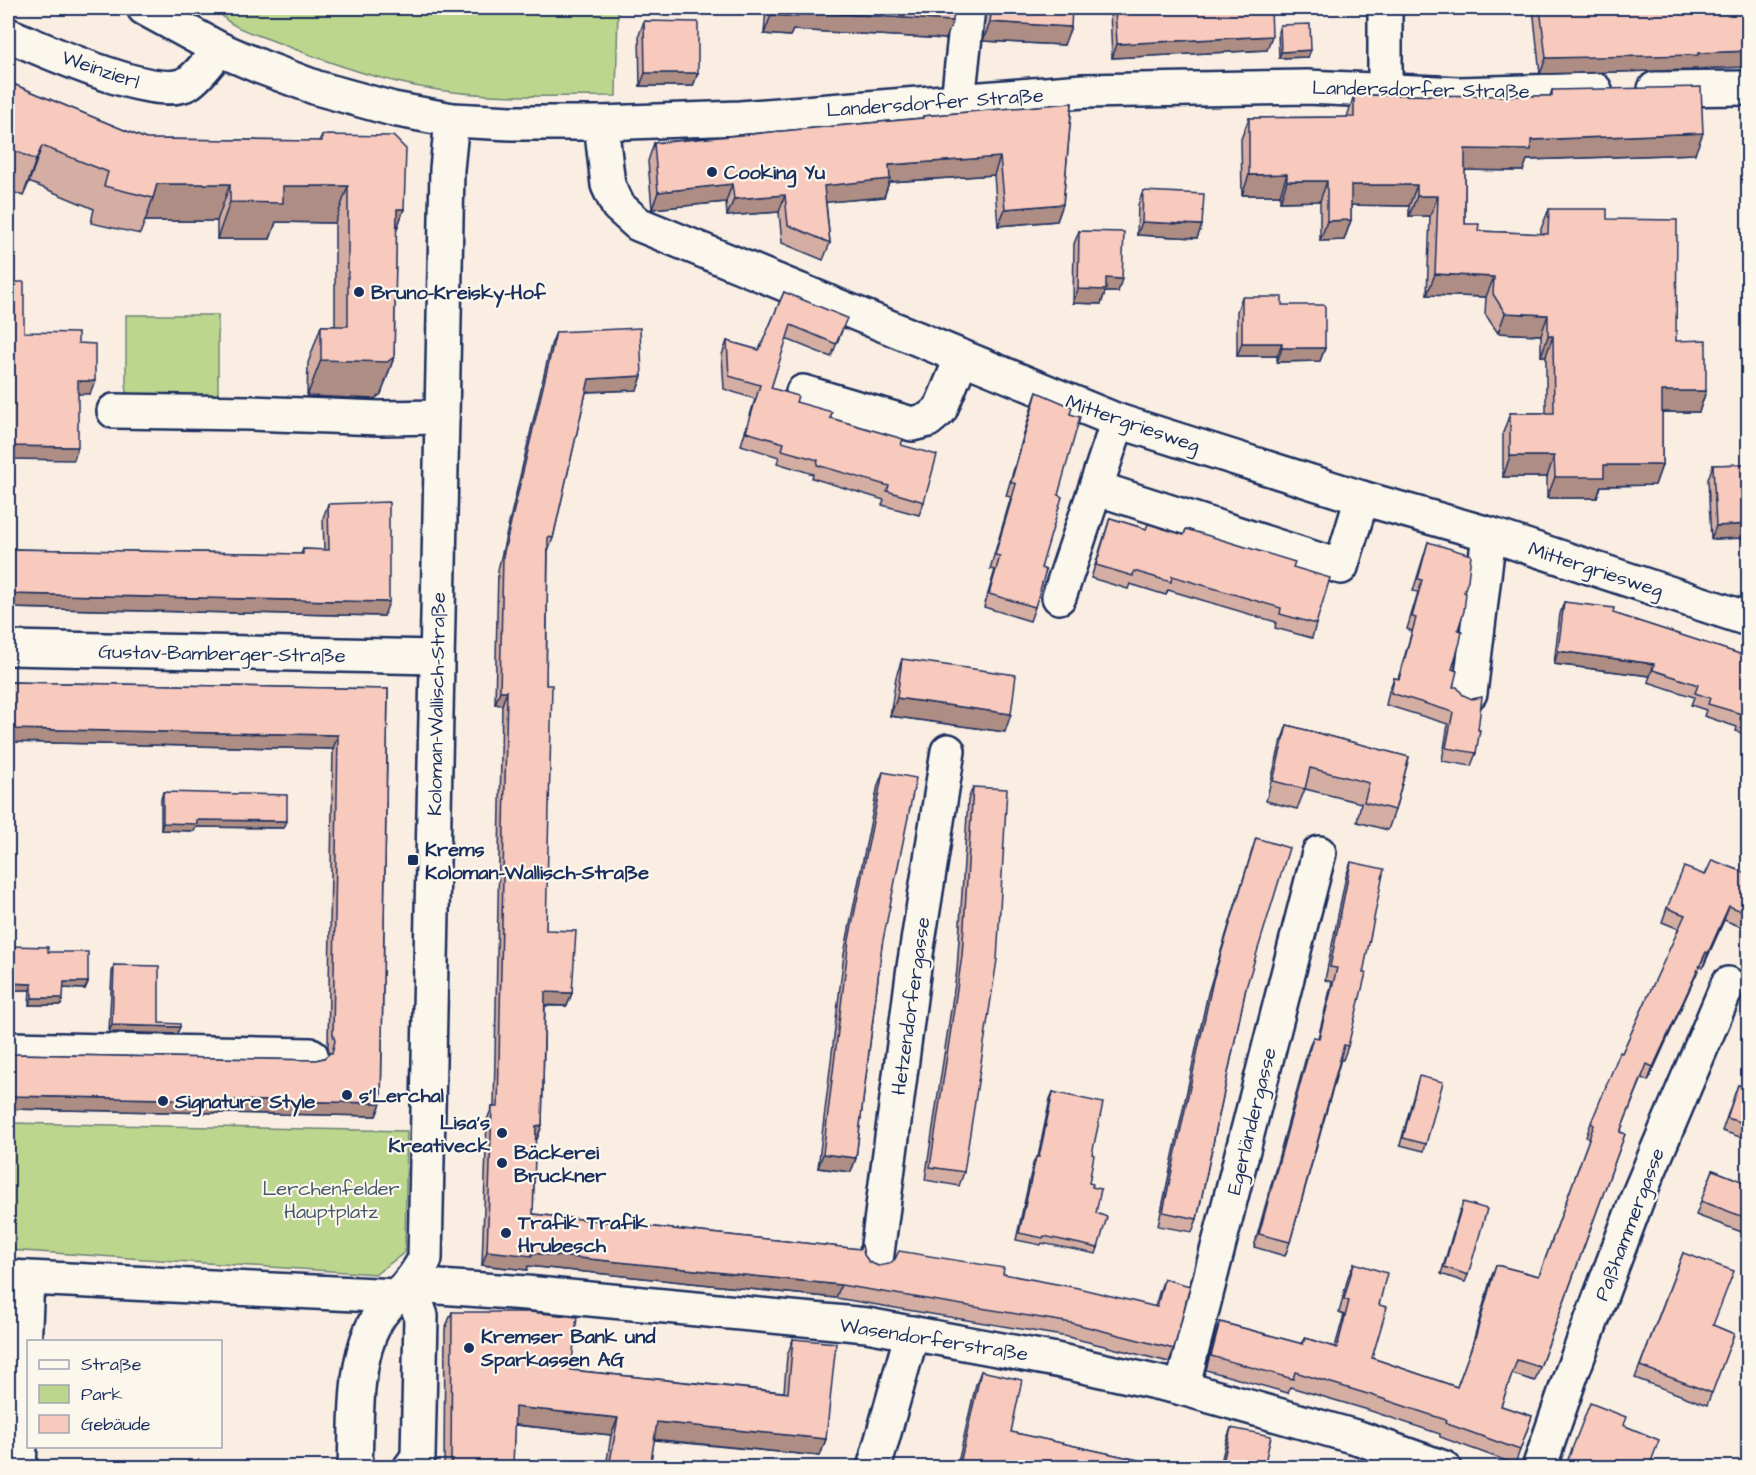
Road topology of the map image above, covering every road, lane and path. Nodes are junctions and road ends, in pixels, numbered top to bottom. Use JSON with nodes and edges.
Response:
{"nodes":[{"id":1,"x":968,"y":8,"type":"edge"},
{"id":2,"x":1385,"y":8,"type":"edge"},
{"id":3,"x":162,"y":12,"type":"edge"},
{"id":4,"x":8,"y":35,"type":"edge"},
{"id":5,"x":219,"y":49,"type":"junction"},
{"id":6,"x":1749,"y":88,"type":"edge"},
{"id":7,"x":1385,"y":90,"type":"junction"},
{"id":8,"x":958,"y":101,"type":"junction"},
{"id":9,"x":452,"y":120,"type":"junction"},
{"id":10,"x":602,"y":123,"type":"junction"},
{"id":11,"x":962,"y":357,"type":"junction"},
{"id":12,"x":802,"y":392,"type":"dead end"},
{"id":13,"x":114,"y":411,"type":"dead end"},
{"id":14,"x":442,"y":417,"type":"junction"},
{"id":15,"x":1118,"y":421,"type":"junction"},
{"id":16,"x":1096,"y":488,"type":"junction"},
{"id":17,"x":1362,"y":498,"type":"junction"},
{"id":18,"x":1489,"y":534,"type":"junction"},
{"id":19,"x":1059,"y":597,"type":"dead end"},
{"id":20,"x":1749,"y":619,"type":"edge"},
{"id":21,"x":8,"y":648,"type":"edge"},
{"id":22,"x":436,"y":657,"type":"junction"},
{"id":23,"x":1470,"y":693,"type":"dead end"},
{"id":24,"x":948,"y":751,"type":"dead end"},
{"id":25,"x":1319,"y":853,"type":"dead end"},
{"id":26,"x":1728,"y":984,"type":"dead end"},
{"id":27,"x":8,"y":1049,"type":"edge"},
{"id":28,"x":311,"y":1055,"type":"dead end"},
{"id":29,"x":876,"y":1261,"type":"dead end"},
{"id":30,"x":17,"y":1277,"type":"edge"},
{"id":31,"x":403,"y":1290,"type":"junction"},
{"id":32,"x":912,"y":1333,"type":"junction"},
{"id":33,"x":1182,"y":1388,"type":"junction"},
{"id":34,"x":1374,"y":1456,"type":"edge"},
{"id":35,"x":19,"y":1467,"type":"edge"},
{"id":36,"x":355,"y":1467,"type":"edge"},
{"id":37,"x":410,"y":1467,"type":"edge"},
{"id":38,"x":874,"y":1467,"type":"edge"},
{"id":39,"x":1444,"y":1467,"type":"edge"},
{"id":40,"x":1539,"y":1467,"type":"edge"}],
"edges":[{"from":1,"to":8,"type":"street"},
{"from":2,"to":7,"type":"street"},
{"from":3,"to":5,"type":"street","name":"Landersdorfer Straße"},
{"from":4,"to":5,"type":"street","name":"Weinzierl"},
{"from":5,"to":9,"type":"street","name":"Landersdorfer Straße"},
{"from":6,"to":7,"type":"street","name":"Landersdorfer Straße"},
{"from":7,"to":8,"type":"street","name":"Landersdorfer Straße"},
{"from":8,"to":10,"type":"street","name":"Landersdorfer Straße"},
{"from":9,"to":10,"type":"street","name":"Landersdorfer Straße"},
{"from":9,"to":14,"type":"street","name":"Koloman-Wallisch-Straße"},
{"from":10,"to":11,"type":"street","name":"Mittergriesweg"},
{"from":11,"to":12,"type":"street"},
{"from":11,"to":15,"type":"street","name":"Mittergriesweg"},
{"from":13,"to":14,"type":"street"},
{"from":14,"to":22,"type":"street","name":"Koloman-Wallisch-Straße"},
{"from":15,"to":16,"type":"street"},
{"from":15,"to":17,"type":"street","name":"Mittergriesweg"},
{"from":16,"to":17,"type":"street"},
{"from":16,"to":19,"type":"street"},
{"from":17,"to":18,"type":"street","name":"Mittergriesweg"},
{"from":18,"to":20,"type":"street","name":"Mittergriesweg"},
{"from":18,"to":23,"type":"street"},
{"from":21,"to":22,"type":"street","name":"Gustav-Bamberger-Straße"},
{"from":22,"to":31,"type":"street","name":"Koloman-Wallisch-Straße"},
{"from":24,"to":29,"type":"street","name":"Hetzendorfergasse"},
{"from":25,"to":33,"type":"street","name":"Egerländergasse"},
{"from":26,"to":40,"type":"street","name":"Paßhammergasse"},
{"from":27,"to":28,"type":"street"},
{"from":30,"to":31,"type":"street"},
{"from":30,"to":35,"type":"street"},
{"from":31,"to":32,"type":"street","name":"Wasendorferstraße"},
{"from":31,"to":36,"type":"street","name":"Koloman-Wallisch-Straße"},
{"from":31,"to":37,"type":"street"},
{"from":32,"to":33,"type":"street","name":"Wasendorferstraße"},
{"from":32,"to":38,"type":"street"},
{"from":33,"to":34,"type":"street","name":"Wasendorferstraße"},
{"from":34,"to":39,"type":"street","name":"Wasendorferstraße"}]}
